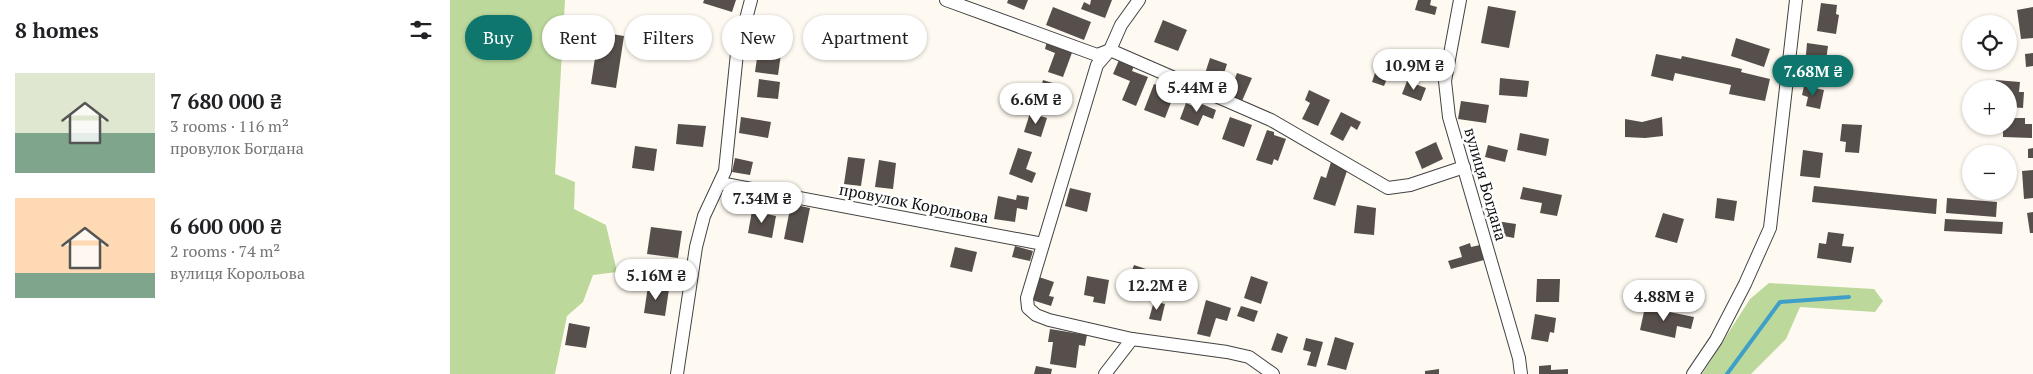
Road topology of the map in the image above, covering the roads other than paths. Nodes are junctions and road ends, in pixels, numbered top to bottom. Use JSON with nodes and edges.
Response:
{"nodes":[{"id":1,"x":751,"y":0,"type":"edge"},
{"id":2,"x":946,"y":0,"type":"edge"},
{"id":3,"x":1139,"y":0,"type":"edge"},
{"id":4,"x":1460,"y":0,"type":"edge"},
{"id":5,"x":1796,"y":0,"type":"edge"},
{"id":6,"x":1110,"y":50,"type":"junction"},
{"id":7,"x":1464,"y":167,"type":"junction"},
{"id":8,"x":720,"y":183,"type":"junction"},
{"id":9,"x":1043,"y":244,"type":"junction"},
{"id":10,"x":1132,"y":339,"type":"junction"},
{"id":11,"x":676,"y":374,"type":"edge"},
{"id":12,"x":1105,"y":374,"type":"edge"},
{"id":13,"x":1273,"y":374,"type":"edge"},
{"id":14,"x":1522,"y":374,"type":"edge"},
{"id":15,"x":1693,"y":374,"type":"edge"}],
"edges":[{"from":1,"to":8,"type":"street"},
{"from":2,"to":6,"type":"street"},
{"from":3,"to":6,"type":"street"},
{"from":4,"to":7,"type":"street","name":"вулиця Богдана"},
{"from":5,"to":15,"type":"street"},
{"from":6,"to":7,"type":"street"},
{"from":6,"to":9,"type":"street"},
{"from":7,"to":14,"type":"street","name":"вулиця Богдана"},
{"from":8,"to":9,"type":"street","name":"провулок Корольова"},
{"from":8,"to":11,"type":"street"},
{"from":9,"to":10,"type":"street"},
{"from":10,"to":12,"type":"street"},
{"from":10,"to":13,"type":"street"}]}
